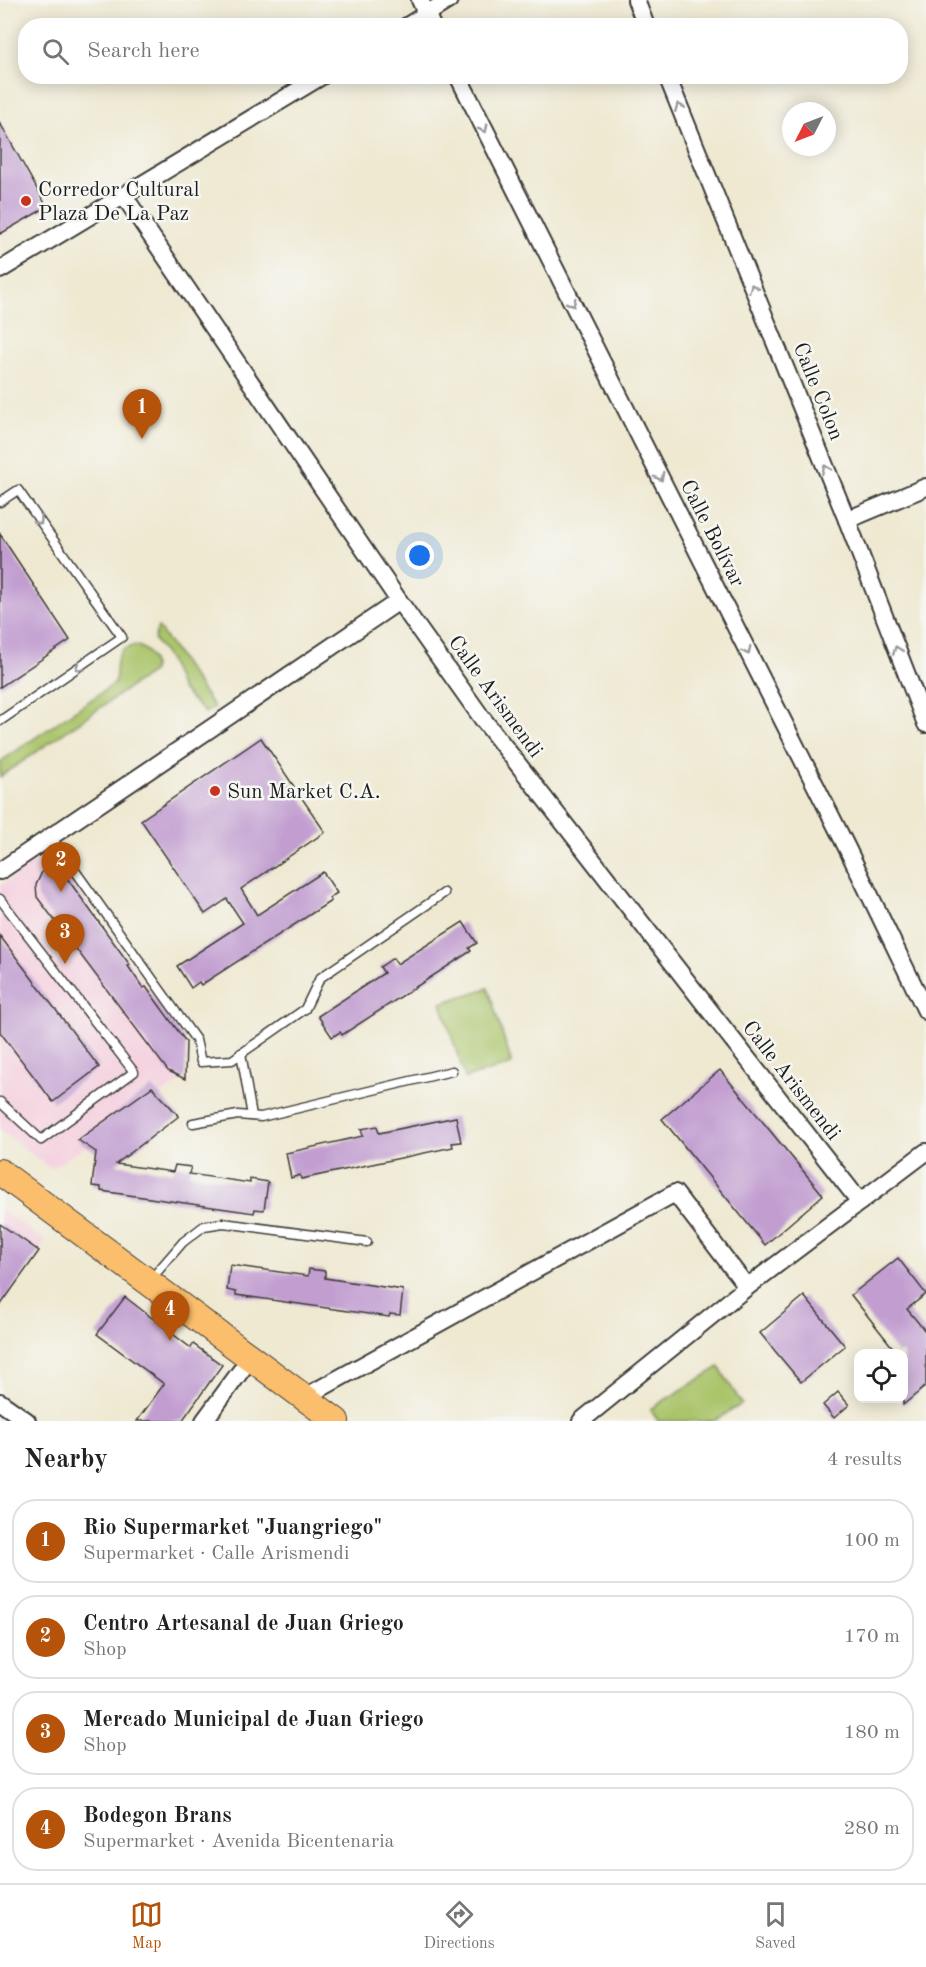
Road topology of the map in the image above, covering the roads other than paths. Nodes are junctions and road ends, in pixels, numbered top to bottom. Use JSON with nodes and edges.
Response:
{"nodes":[{"id":1,"x":449,"y":0,"type":"edge"},
{"id":2,"x":636,"y":0,"type":"edge"},
{"id":3,"x":426,"y":13,"type":"edge"},
{"id":4,"x":643,"y":18,"type":"edge"},
{"id":5,"x":309,"y":84,"type":"edge"},
{"id":6,"x":462,"y":84,"type":"edge"},
{"id":7,"x":670,"y":84,"type":"edge"},
{"id":8,"x":123,"y":196,"type":"junction"},
{"id":9,"x":0,"y":270,"type":"edge"},
{"id":10,"x":926,"y":487,"type":"edge"},
{"id":11,"x":0,"y":502,"type":"edge"},
{"id":12,"x":847,"y":520,"type":"junction"},
{"id":13,"x":399,"y":601,"type":"junction"},
{"id":14,"x":0,"y":721,"type":"edge"},
{"id":15,"x":926,"y":724,"type":"edge"},
{"id":16,"x":51,"y":837,"type":"junction"},
{"id":17,"x":0,"y":871,"type":"edge"},
{"id":18,"x":444,"y":893,"type":"dead end"},
{"id":19,"x":2,"y":905,"type":"edge"},
{"id":20,"x":926,"y":1011,"type":"edge"},
{"id":21,"x":242,"y":1053,"type":"junction"},
{"id":22,"x":452,"y":1071,"type":"dead end"},
{"id":23,"x":0,"y":1102,"type":"edge"},
{"id":24,"x":252,"y":1116,"type":"junction"},
{"id":25,"x":193,"y":1123,"type":"dead end"},
{"id":26,"x":926,"y":1152,"type":"edge"},
{"id":27,"x":0,"y":1172,"type":"edge"},
{"id":28,"x":860,"y":1202,"type":"junction"},
{"id":29,"x":367,"y":1242,"type":"dead end"},
{"id":30,"x":148,"y":1281,"type":"junction"},
{"id":31,"x":747,"y":1287,"type":"junction"},
{"id":32,"x":251,"y":1357,"type":"junction"},
{"id":33,"x":305,"y":1397,"type":"junction"},
{"id":34,"x":204,"y":1421,"type":"edge"},
{"id":35,"x":336,"y":1421,"type":"edge"},
{"id":36,"x":581,"y":1421,"type":"edge"}],
"edges":[{"from":1,"to":3,"type":"street"},
{"from":2,"to":4,"type":"street"},
{"from":5,"to":8,"type":"street"},
{"from":6,"to":20,"type":"street","name":"Calle Bolívar","one_way":true},
{"from":12,"to":7,"type":"street","name":"Calle Colon","one_way":true},
{"from":8,"to":9,"type":"street"},
{"from":8,"to":13,"type":"street","name":"Calle Arismendi"},
{"from":10,"to":12,"type":"street"},
{"from":11,"to":14,"type":"lane","one_way":true},
{"from":15,"to":12,"type":"street","name":"Calle Colon","one_way":true},
{"from":13,"to":16,"type":"street"},
{"from":13,"to":28,"type":"street","name":"Calle Arismendi"},
{"from":16,"to":17,"type":"street"},
{"from":16,"to":21,"type":"lane"},
{"from":18,"to":21,"type":"lane"},
{"from":19,"to":23,"type":"lane"},
{"from":21,"to":24,"type":"lane"},
{"from":22,"to":24,"type":"lane"},
{"from":24,"to":25,"type":"lane"},
{"from":26,"to":28,"type":"street"},
{"from":27,"to":30,"type":"main road"},
{"from":28,"to":31,"type":"street"},
{"from":29,"to":30,"type":"lane"},
{"from":30,"to":32,"type":"main road"},
{"from":31,"to":33,"type":"street"},
{"from":31,"to":36,"type":"street"},
{"from":32,"to":33,"type":"main road"},
{"from":32,"to":34,"type":"street"},
{"from":33,"to":35,"type":"main road"}]}
